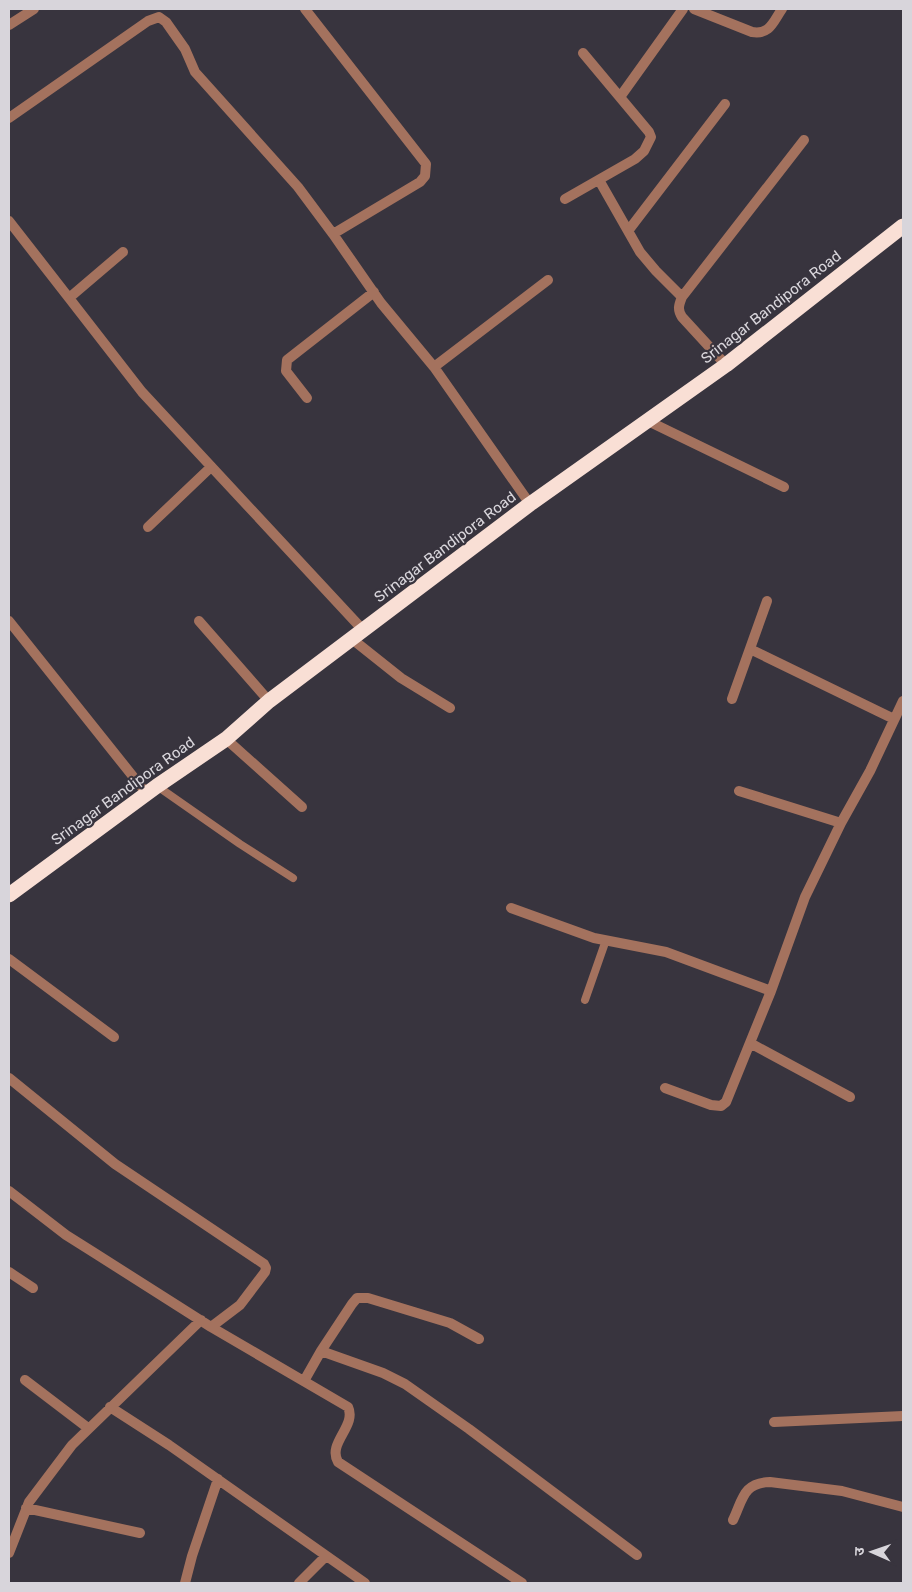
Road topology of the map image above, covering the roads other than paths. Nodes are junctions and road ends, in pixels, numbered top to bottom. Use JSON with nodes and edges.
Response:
{"nodes":[{"id":1,"x":34,"y":9,"type":"edge"},
{"id":2,"x":305,"y":9,"type":"edge"},
{"id":3,"x":683,"y":9,"type":"edge"},
{"id":4,"x":694,"y":9,"type":"edge"},
{"id":5,"x":782,"y":9,"type":"edge"},
{"id":6,"x":9,"y":25,"type":"edge"},
{"id":7,"x":583,"y":53,"type":"dead end"},
{"id":8,"x":620,"y":97,"type":"junction"},
{"id":9,"x":725,"y":104,"type":"dead end"},
{"id":10,"x":9,"y":118,"type":"edge"},
{"id":11,"x":804,"y":140,"type":"dead end"},
{"id":12,"x":599,"y":180,"type":"junction"},
{"id":13,"x":565,"y":199,"type":"dead end"},
{"id":14,"x":9,"y":221,"type":"edge"},
{"id":15,"x":903,"y":226,"type":"edge"},
{"id":16,"x":628,"y":231,"type":"junction"},
{"id":17,"x":333,"y":234,"type":"junction"},
{"id":18,"x":124,"y":252,"type":"dead end"},
{"id":19,"x":548,"y":280,"type":"dead end"},
{"id":20,"x":374,"y":292,"type":"junction"},
{"id":21,"x":682,"y":297,"type":"junction"},
{"id":22,"x":69,"y":298,"type":"junction"},
{"id":23,"x":726,"y":365,"type":"junction"},
{"id":24,"x":434,"y":367,"type":"junction"},
{"id":25,"x":307,"y":398,"type":"dead end"},
{"id":26,"x":648,"y":421,"type":"junction"},
{"id":27,"x":211,"y":467,"type":"junction"},
{"id":28,"x":784,"y":487,"type":"dead end"},
{"id":29,"x":530,"y":504,"type":"junction"},
{"id":30,"x":148,"y":527,"type":"dead end"},
{"id":31,"x":767,"y":601,"type":"dead end"},
{"id":32,"x":9,"y":621,"type":"edge"},
{"id":33,"x":199,"y":622,"type":"dead end"},
{"id":34,"x":357,"y":634,"type":"junction"},
{"id":35,"x":750,"y":649,"type":"junction"},
{"id":36,"x":732,"y":699,"type":"dead end"},
{"id":37,"x":269,"y":701,"type":"junction"},
{"id":38,"x":903,"y":701,"type":"edge"},
{"id":39,"x":450,"y":708,"type":"dead end"},
{"id":40,"x":894,"y":719,"type":"junction"},
{"id":41,"x":226,"y":739,"type":"junction"},
{"id":42,"x":152,"y":790,"type":"junction"},
{"id":43,"x":739,"y":791,"type":"dead end"},
{"id":44,"x":302,"y":807,"type":"dead end"},
{"id":45,"x":840,"y":824,"type":"junction"},
{"id":46,"x":293,"y":878,"type":"dead end"},
{"id":47,"x":9,"y":895,"type":"edge"},
{"id":48,"x":511,"y":908,"type":"dead end"},
{"id":49,"x":606,"y":940,"type":"junction"},
{"id":50,"x":9,"y":959,"type":"edge"},
{"id":51,"x":771,"y":991,"type":"junction"},
{"id":52,"x":585,"y":1000,"type":"dead end"},
{"id":53,"x":114,"y":1037,"type":"dead end"},
{"id":54,"x":750,"y":1043,"type":"junction"},
{"id":55,"x":9,"y":1078,"type":"edge"},
{"id":56,"x":665,"y":1088,"type":"dead end"},
{"id":57,"x":850,"y":1097,"type":"dead end"},
{"id":58,"x":9,"y":1191,"type":"edge"},
{"id":59,"x":9,"y":1272,"type":"edge"},
{"id":60,"x":33,"y":1288,"type":"dead end"},
{"id":61,"x":201,"y":1320,"type":"junction"},
{"id":62,"x":211,"y":1327,"type":"junction"},
{"id":63,"x":479,"y":1339,"type":"dead end"},
{"id":64,"x":321,"y":1351,"type":"junction"},
{"id":65,"x":25,"y":1380,"type":"dead end"},
{"id":66,"x":304,"y":1381,"type":"junction"},
{"id":67,"x":110,"y":1407,"type":"junction"},
{"id":68,"x":903,"y":1416,"type":"edge"},
{"id":69,"x":774,"y":1422,"type":"dead end"},
{"id":70,"x":88,"y":1428,"type":"junction"},
{"id":71,"x":218,"y":1480,"type":"junction"},
{"id":72,"x":903,"y":1507,"type":"edge"},
{"id":73,"x":26,"y":1508,"type":"junction"},
{"id":74,"x":733,"y":1520,"type":"dead end"},
{"id":75,"x":140,"y":1533,"type":"dead end"},
{"id":76,"x":9,"y":1553,"type":"edge"},
{"id":77,"x":637,"y":1555,"type":"dead end"},
{"id":78,"x":326,"y":1556,"type":"junction"},
{"id":79,"x":185,"y":1583,"type":"edge"},
{"id":80,"x":299,"y":1583,"type":"edge"},
{"id":81,"x":365,"y":1583,"type":"edge"},
{"id":82,"x":522,"y":1583,"type":"edge"}],
"edges":[{"from":1,"to":6,"type":"street"},
{"from":2,"to":17,"type":"street"},
{"from":3,"to":8,"type":"street"},
{"from":4,"to":5,"type":"street"},
{"from":7,"to":8,"type":"street"},
{"from":8,"to":12,"type":"street"},
{"from":9,"to":16,"type":"street"},
{"from":10,"to":17,"type":"street"},
{"from":11,"to":21,"type":"street"},
{"from":12,"to":13,"type":"street"},
{"from":12,"to":16,"type":"street"},
{"from":14,"to":22,"type":"street"},
{"from":15,"to":23,"type":"highway","name":"Srinagar Bandipora Road"},
{"from":16,"to":21,"type":"street"},
{"from":17,"to":20,"type":"street"},
{"from":18,"to":22,"type":"street"},
{"from":19,"to":24,"type":"street"},
{"from":20,"to":24,"type":"street"},
{"from":20,"to":25,"type":"street"},
{"from":21,"to":23,"type":"street"},
{"from":22,"to":27,"type":"street"},
{"from":23,"to":26,"type":"highway","name":"Srinagar Bandipora Road"},
{"from":24,"to":29,"type":"street"},
{"from":26,"to":28,"type":"street"},
{"from":26,"to":29,"type":"highway","name":"Srinagar Bandipora Road"},
{"from":27,"to":30,"type":"street"},
{"from":27,"to":34,"type":"street"},
{"from":29,"to":34,"type":"highway","name":"Srinagar Bandipora Road"},
{"from":31,"to":35,"type":"street"},
{"from":32,"to":42,"type":"street"},
{"from":33,"to":37,"type":"street"},
{"from":34,"to":37,"type":"highway","name":"Srinagar Bandipora Road"},
{"from":34,"to":39,"type":"street"},
{"from":35,"to":36,"type":"street"},
{"from":35,"to":40,"type":"street"},
{"from":37,"to":41,"type":"highway","name":"Srinagar Bandipora Road"},
{"from":38,"to":40,"type":"street"},
{"from":40,"to":45,"type":"street"},
{"from":41,"to":42,"type":"highway","name":"Srinagar Bandipora Road"},
{"from":41,"to":44,"type":"street"},
{"from":42,"to":46,"type":"lane"},
{"from":42,"to":47,"type":"highway","name":"Srinagar Bandipora Road"},
{"from":43,"to":45,"type":"street"},
{"from":45,"to":51,"type":"street"},
{"from":48,"to":49,"type":"street"},
{"from":49,"to":51,"type":"street"},
{"from":49,"to":52,"type":"lane"},
{"from":50,"to":53,"type":"street"},
{"from":51,"to":54,"type":"street"},
{"from":54,"to":56,"type":"street"},
{"from":54,"to":57,"type":"street"},
{"from":55,"to":62,"type":"street"},
{"from":58,"to":61,"type":"street"},
{"from":59,"to":60,"type":"street"},
{"from":61,"to":62,"type":"street"},
{"from":61,"to":67,"type":"street"},
{"from":62,"to":66,"type":"street"},
{"from":63,"to":64,"type":"street"},
{"from":64,"to":66,"type":"street"},
{"from":64,"to":77,"type":"street"},
{"from":65,"to":70,"type":"street"},
{"from":66,"to":82,"type":"street"},
{"from":67,"to":70,"type":"street"},
{"from":67,"to":71,"type":"street"},
{"from":68,"to":69,"type":"street"},
{"from":70,"to":73,"type":"street"},
{"from":71,"to":78,"type":"street"},
{"from":71,"to":79,"type":"street"},
{"from":72,"to":74,"type":"street"},
{"from":73,"to":75,"type":"street"},
{"from":73,"to":76,"type":"street"},
{"from":78,"to":80,"type":"street"},
{"from":78,"to":81,"type":"street"}]}
